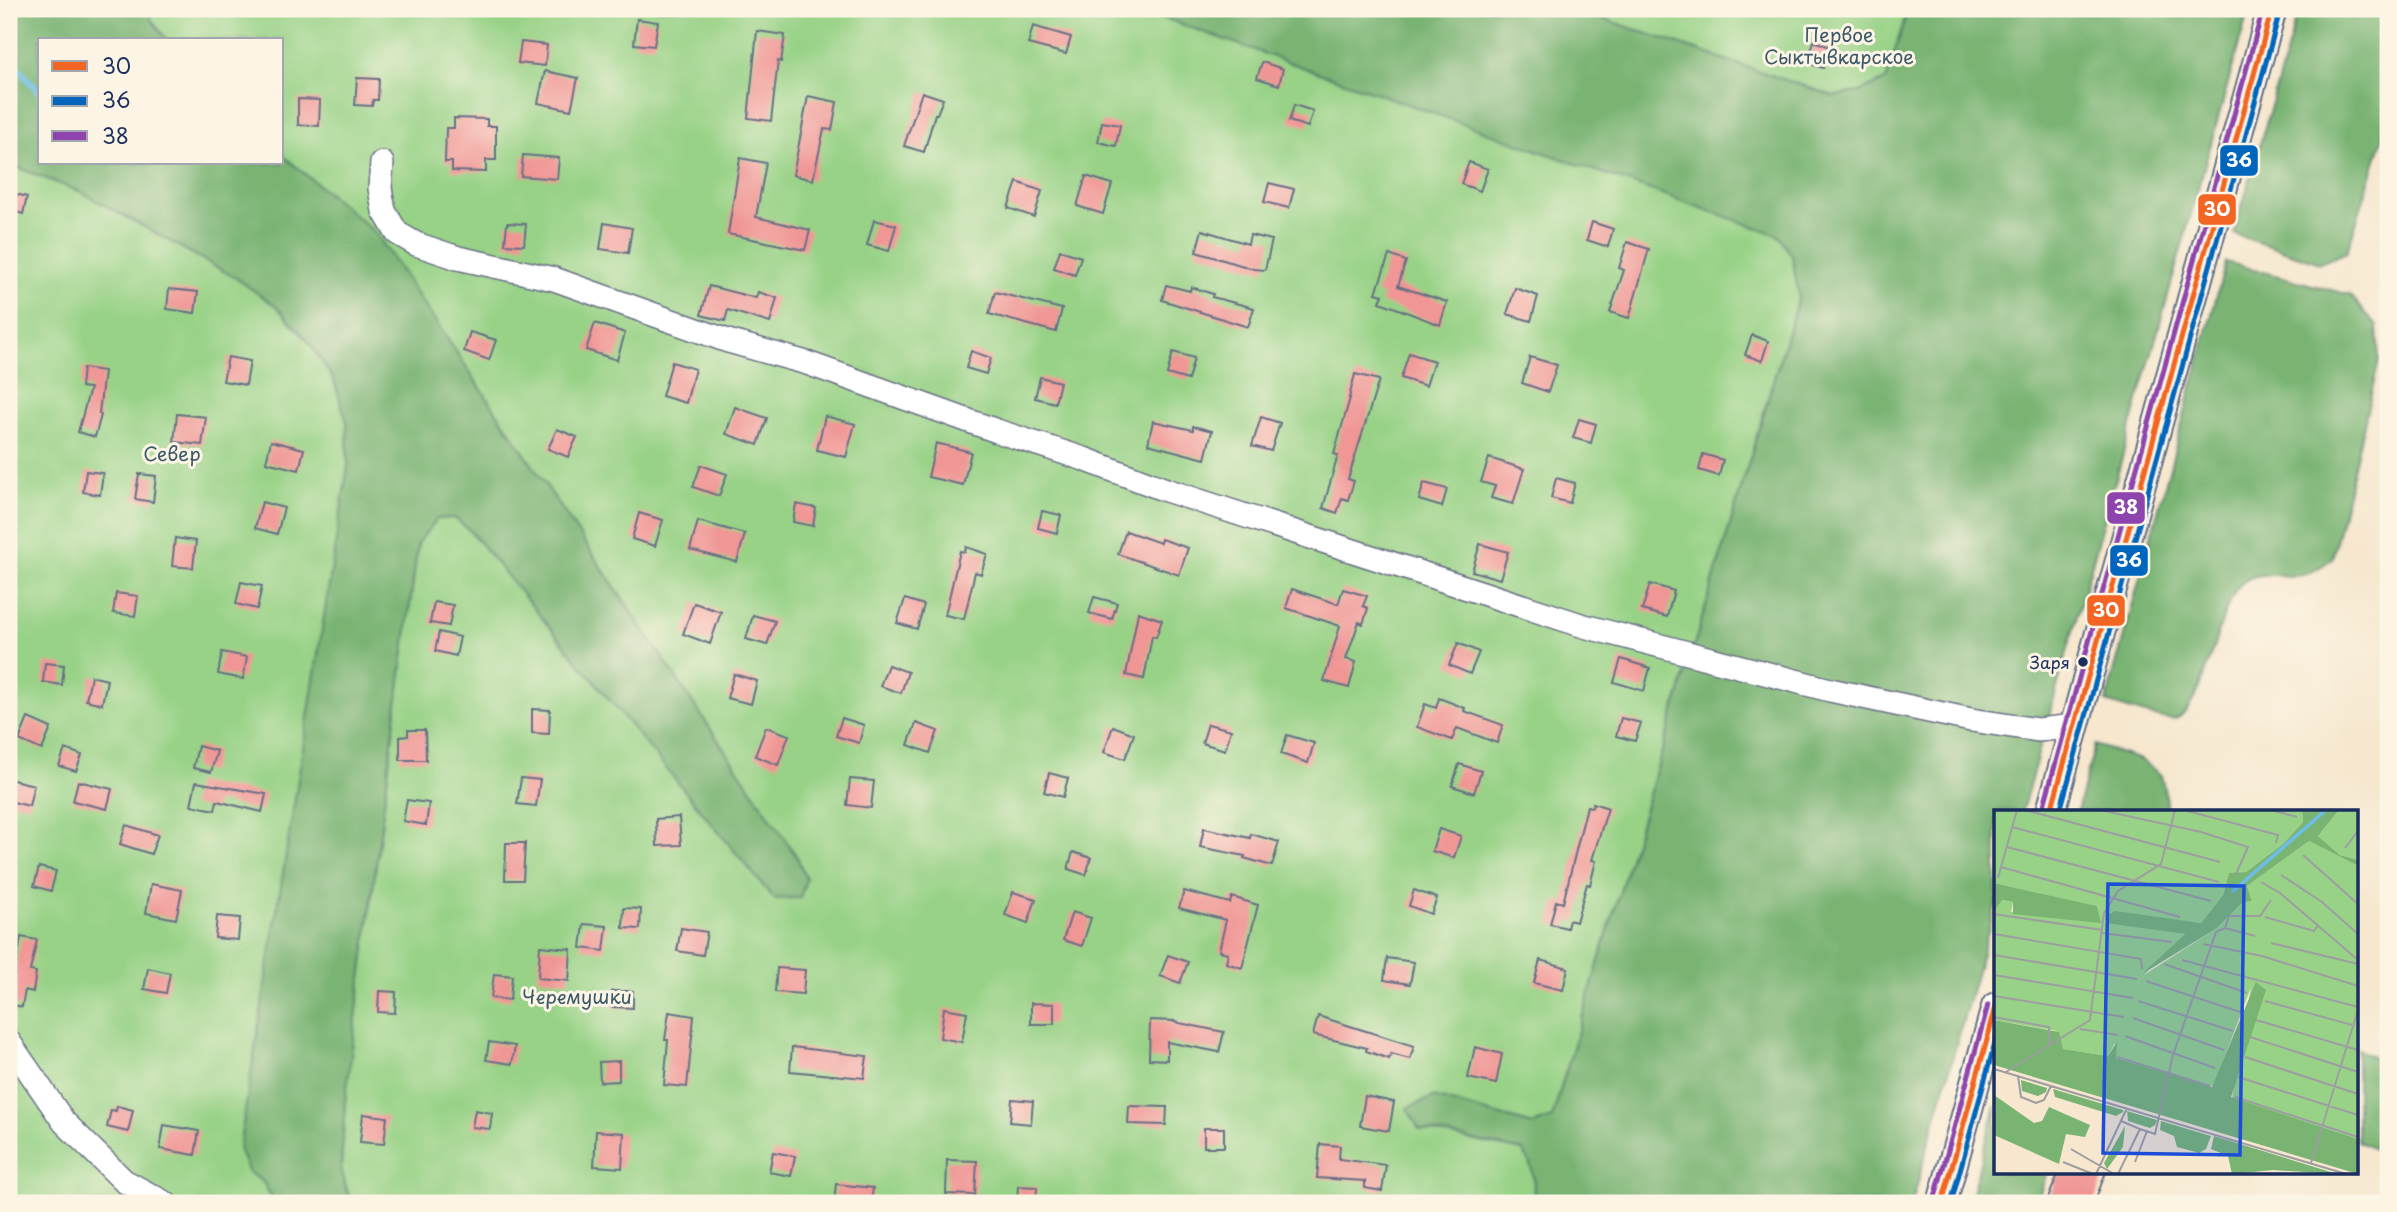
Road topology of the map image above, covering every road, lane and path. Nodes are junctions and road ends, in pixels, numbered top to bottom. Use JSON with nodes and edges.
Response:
{"nodes":[{"id":1,"x":2272,"y":9,"type":"edge"},
{"id":2,"x":382,"y":163,"type":"dead end"},
{"id":3,"x":2075,"y":726,"type":"junction"},
{"id":4,"x":2051,"y":810,"type":"edge"},
{"id":5,"x":1994,"y":1014,"type":"edge"},
{"id":6,"x":9,"y":1042,"type":"edge"},
{"id":7,"x":165,"y":1203,"type":"edge"},
{"id":8,"x":1942,"y":1203,"type":"edge"}],
"edges":[{"from":1,"to":3,"type":"main road"},
{"from":2,"to":3,"type":"street"},
{"from":3,"to":4,"type":"main road"},
{"from":5,"to":8,"type":"main road"},
{"from":6,"to":7,"type":"street"}]}
